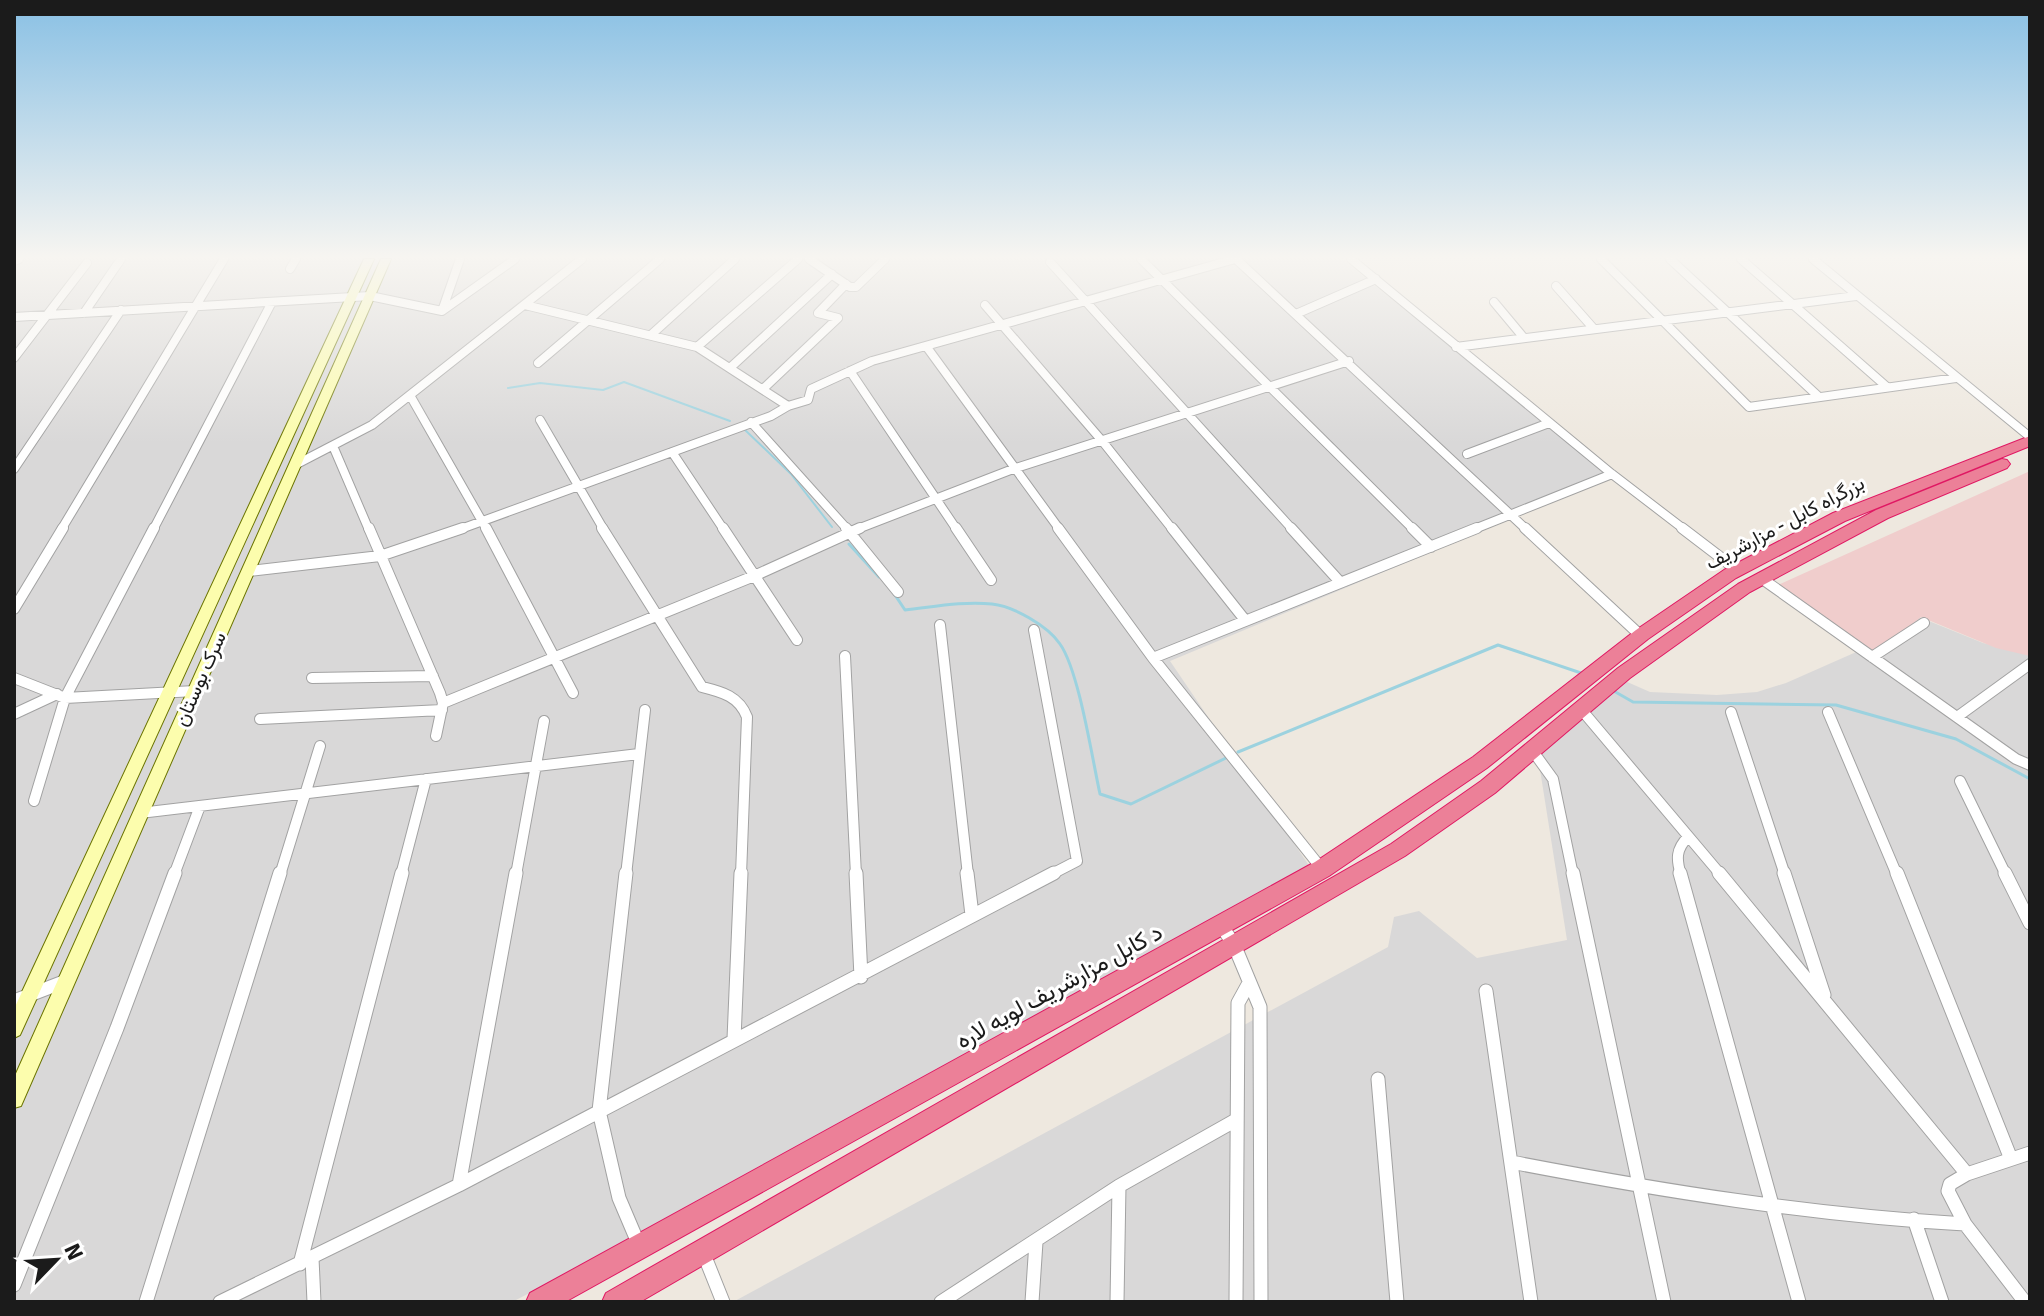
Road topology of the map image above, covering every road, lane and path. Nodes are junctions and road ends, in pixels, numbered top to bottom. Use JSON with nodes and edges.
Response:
{"nodes":[{"id":1,"x":43,"y":320,"type":"edge"},
{"id":2,"x":114,"y":320,"type":"edge"},
{"id":3,"x":187,"y":320,"type":"edge"},
{"id":4,"x":262,"y":320,"type":"edge"},
{"id":5,"x":341,"y":320,"type":"edge"},
{"id":6,"x":359,"y":320,"type":"edge"},
{"id":7,"x":506,"y":320,"type":"edge"},
{"id":8,"x":667,"y":320,"type":"edge"},
{"id":9,"x":728,"y":320,"type":"edge"},
{"id":10,"x":782,"y":320,"type":"edge"},
{"id":11,"x":835,"y":320,"type":"edge"},
{"id":12,"x":998,"y":320,"type":"edge"},
{"id":13,"x":1017,"y":320,"type":"edge"},
{"id":14,"x":1101,"y":320,"type":"edge"},
{"id":15,"x":1203,"y":320,"type":"edge"},
{"id":16,"x":1303,"y":320,"type":"edge"},
{"id":17,"x":1425,"y":320,"type":"edge"},
{"id":18,"x":1509,"y":320,"type":"edge"},
{"id":19,"x":1586,"y":320,"type":"edge"},
{"id":20,"x":1664,"y":320,"type":"edge"},
{"id":21,"x":1735,"y":320,"type":"edge"},
{"id":22,"x":1811,"y":320,"type":"edge"},
{"id":23,"x":1886,"y":320,"type":"edge"},
{"id":24,"x":587,"y":321,"type":"joint"},
{"id":25,"x":1660,"y":321,"type":"junction"},
{"id":26,"x":1002,"y":325,"type":"junction"},
{"id":27,"x":1594,"y":329,"type":"junction"},
{"id":28,"x":652,"y":334,"type":"junction"},
{"id":29,"x":1524,"y":338,"type":"junction"},
{"id":30,"x":926,"y":346,"type":"junction"},
{"id":31,"x":697,"y":347,"type":"junction"},
{"id":32,"x":1456,"y":347,"type":"junction"},
{"id":33,"x":14,"y":358,"type":"edge"},
{"id":34,"x":1349,"y":361,"type":"junction"},
{"id":35,"x":538,"y":363,"type":"dead end"},
{"id":36,"x":731,"y":367,"type":"junction"},
{"id":37,"x":850,"y":371,"type":"junction"},
{"id":38,"x":1956,"y":378,"type":"junction"},
{"id":39,"x":1270,"y":384,"type":"junction"},
{"id":40,"x":1887,"y":387,"type":"junction"},
{"id":41,"x":764,"y":388,"type":"junction"},
{"id":42,"x":411,"y":397,"type":"junction"},
{"id":43,"x":1819,"y":397,"type":"junction"},
{"id":44,"x":788,"y":406,"type":"junction"},
{"id":45,"x":1185,"y":413,"type":"junction"},
{"id":46,"x":540,"y":420,"type":"dead end"},
{"id":47,"x":751,"y":422,"type":"junction"},
{"id":48,"x":1549,"y":423,"type":"junction"},
{"id":49,"x":2030,"y":439,"type":"edge"},
{"id":50,"x":1103,"y":442,"type":"junction"},
{"id":51,"x":333,"y":446,"type":"junction"},
{"id":52,"x":672,"y":452,"type":"junction"},
{"id":53,"x":1467,"y":454,"type":"dead end"},
{"id":54,"x":2030,"y":455,"type":"edge"},
{"id":55,"x":295,"y":465,"type":"junction"},
{"id":56,"x":14,"y":469,"type":"edge"},
{"id":57,"x":1013,"y":469,"type":"junction"},
{"id":58,"x":1612,"y":474,"type":"junction"},
{"id":59,"x":1932,"y":485,"type":"junction"},
{"id":60,"x":576,"y":486,"type":"junction"},
{"id":61,"x":935,"y":498,"type":"junction"},
{"id":62,"x":1513,"y":515,"type":"junction"},
{"id":63,"x":482,"y":521,"type":"junction"},
{"id":64,"x":850,"y":532,"type":"junction"},
{"id":65,"x":1431,"y":547,"type":"junction"},
{"id":66,"x":380,"y":556,"type":"junction"},
{"id":67,"x":249,"y":571,"type":"junction"},
{"id":68,"x":1732,"y":572,"type":"junction"},
{"id":69,"x":754,"y":576,"type":"junction"},
{"id":70,"x":1761,"y":578,"type":"junction"},
{"id":71,"x":991,"y":580,"type":"dead end"},
{"id":72,"x":1340,"y":582,"type":"junction"},
{"id":73,"x":1744,"y":588,"type":"junction"},
{"id":74,"x":19,"y":592,"type":"edge"},
{"id":75,"x":898,"y":592,"type":"dead end"},
{"id":76,"x":14,"y":609,"type":"edge"},
{"id":77,"x":656,"y":616,"type":"junction"},
{"id":78,"x":1245,"y":620,"type":"junction"},
{"id":79,"x":1924,"y":623,"type":"dead end"},
{"id":80,"x":940,"y":625,"type":"dead end"},
{"id":81,"x":1034,"y":630,"type":"dead end"},
{"id":82,"x":1644,"y":632,"type":"junction"},
{"id":83,"x":797,"y":640,"type":"dead end"},
{"id":84,"x":1666,"y":642,"type":"junction"},
{"id":85,"x":845,"y":656,"type":"dead end"},
{"id":86,"x":1872,"y":657,"type":"junction"},
{"id":87,"x":556,"y":658,"type":"junction"},
{"id":88,"x":1153,"y":658,"type":"junction"},
{"id":89,"x":2030,"y":664,"type":"edge"},
{"id":90,"x":433,"y":676,"type":"junction"},
{"id":91,"x":14,"y":678,"type":"edge"},
{"id":92,"x":312,"y":678,"type":"dead end"},
{"id":93,"x":195,"y":691,"type":"junction"},
{"id":94,"x":169,"y":693,"type":"junction"},
{"id":95,"x":573,"y":693,"type":"dead end"},
{"id":96,"x":1587,"y":695,"type":"junction"},
{"id":97,"x":61,"y":696,"type":"junction"},
{"id":98,"x":443,"y":707,"type":"junction"},
{"id":99,"x":645,"y":710,"type":"dead end"},
{"id":100,"x":1731,"y":712,"type":"dead end"},
{"id":101,"x":1828,"y":712,"type":"dead end"},
{"id":102,"x":14,"y":714,"type":"edge"},
{"id":103,"x":1957,"y":717,"type":"junction"},
{"id":104,"x":260,"y":719,"type":"dead end"},
{"id":105,"x":544,"y":721,"type":"dead end"},
{"id":106,"x":436,"y":736,"type":"dead end"},
{"id":107,"x":320,"y":746,"type":"dead end"},
{"id":108,"x":1532,"y":750,"type":"junction"},
{"id":109,"x":639,"y":754,"type":"junction"},
{"id":110,"x":2030,"y":765,"type":"edge"},
{"id":111,"x":535,"y":766,"type":"junction"},
{"id":112,"x":426,"y":779,"type":"junction"},
{"id":113,"x":1960,"y":781,"type":"dead end"},
{"id":114,"x":306,"y":792,"type":"junction"},
{"id":115,"x":34,"y":801,"type":"dead end"},
{"id":116,"x":200,"y":806,"type":"junction"},
{"id":117,"x":140,"y":813,"type":"junction"},
{"id":118,"x":1380,"y":832,"type":"junction"},
{"id":119,"x":1688,"y":837,"type":"junction"},
{"id":120,"x":1398,"y":850,"type":"junction"},
{"id":121,"x":1322,"y":869,"type":"junction"},
{"id":122,"x":972,"y":915,"type":"junction"},
{"id":123,"x":2030,"y":923,"type":"edge"},
{"id":124,"x":1222,"y":926,"type":"junction"},
{"id":125,"x":1235,"y":947,"type":"junction"},
{"id":126,"x":861,"y":977,"type":"junction"},
{"id":127,"x":66,"y":981,"type":"junction"},
{"id":128,"x":1249,"y":983,"type":"junction"},
{"id":129,"x":1486,"y":991,"type":"dead end"},
{"id":130,"x":29,"y":995,"type":"junction"},
{"id":131,"x":1826,"y":1000,"type":"junction"},
{"id":132,"x":14,"y":1001,"type":"edge"},
{"id":133,"x":14,"y":1029,"type":"edge"},
{"id":134,"x":734,"y":1039,"type":"junction"},
{"id":135,"x":1378,"y":1079,"type":"dead end"},
{"id":136,"x":1236,"y":1098,"type":"junction"},
{"id":137,"x":14,"y":1099,"type":"edge"},
{"id":138,"x":1259,"y":1101,"type":"junction"},
{"id":139,"x":599,"y":1111,"type":"junction"},
{"id":140,"x":1236,"y":1120,"type":"junction"},
{"id":141,"x":2030,"y":1153,"type":"edge"},
{"id":142,"x":2011,"y":1159,"type":"junction"},
{"id":143,"x":1511,"y":1162,"type":"junction"},
{"id":144,"x":1967,"y":1174,"type":"junction"},
{"id":145,"x":459,"y":1185,"type":"junction"},
{"id":146,"x":1119,"y":1186,"type":"junction"},
{"id":147,"x":1639,"y":1187,"type":"junction"},
{"id":148,"x":1773,"y":1205,"type":"junction"},
{"id":149,"x":1914,"y":1219,"type":"junction"},
{"id":150,"x":1965,"y":1224,"type":"junction"},
{"id":151,"x":1036,"y":1242,"type":"junction"},
{"id":152,"x":640,"y":1246,"type":"junction"},
{"id":153,"x":702,"y":1251,"type":"junction"},
{"id":154,"x":306,"y":1261,"type":"junction"},
{"id":155,"x":14,"y":1285,"type":"edge"},
{"id":156,"x":146,"y":1302,"type":"edge"},
{"id":157,"x":220,"y":1302,"type":"edge"},
{"id":158,"x":314,"y":1302,"type":"edge"},
{"id":159,"x":539,"y":1302,"type":"edge"},
{"id":160,"x":615,"y":1302,"type":"edge"},
{"id":161,"x":723,"y":1302,"type":"edge"},
{"id":162,"x":941,"y":1302,"type":"edge"},
{"id":163,"x":1032,"y":1302,"type":"edge"},
{"id":164,"x":1117,"y":1302,"type":"edge"},
{"id":165,"x":1236,"y":1302,"type":"edge"},
{"id":166,"x":1261,"y":1302,"type":"edge"},
{"id":167,"x":1397,"y":1302,"type":"edge"},
{"id":168,"x":1531,"y":1302,"type":"edge"},
{"id":169,"x":1664,"y":1302,"type":"edge"},
{"id":170,"x":1799,"y":1302,"type":"edge"},
{"id":171,"x":1942,"y":1302,"type":"edge"},
{"id":172,"x":2025,"y":1302,"type":"edge"}],
"edges":[{"from":1,"to":33,"type":"street"},
{"from":2,"to":56,"type":"street"},
{"from":3,"to":74,"type":"street"},
{"from":4,"to":97,"type":"street"},
{"from":5,"to":94,"type":"street","name":"سرک بوستان"},
{"from":6,"to":55,"type":"street","name":"سرک بوستان"},
{"from":7,"to":42,"type":"street"},
{"from":8,"to":28,"type":"street"},
{"from":9,"to":31,"type":"street"},
{"from":10,"to":36,"type":"street"},
{"from":11,"to":41,"type":"street"},
{"from":12,"to":26,"type":"street"},
{"from":13,"to":26,"type":"street"},
{"from":14,"to":45,"type":"street"},
{"from":15,"to":39,"type":"street"},
{"from":16,"to":34,"type":"street"},
{"from":17,"to":32,"type":"street"},
{"from":18,"to":29,"type":"street"},
{"from":19,"to":27,"type":"street"},
{"from":20,"to":25,"type":"street"},
{"from":21,"to":43,"type":"street"},
{"from":22,"to":40,"type":"street"},
{"from":23,"to":38,"type":"street"},
{"from":24,"to":28,"type":"street"},
{"from":24,"to":35,"type":"street"},
{"from":25,"to":27,"type":"street"},
{"from":25,"to":43,"type":"street"},
{"from":26,"to":30,"type":"street"},
{"from":26,"to":50,"type":"street"},
{"from":27,"to":29,"type":"street"},
{"from":28,"to":31,"type":"street"},
{"from":29,"to":32,"type":"street"},
{"from":30,"to":37,"type":"street"},
{"from":30,"to":57,"type":"street"},
{"from":31,"to":36,"type":"street"},
{"from":32,"to":48,"type":"street"},
{"from":34,"to":39,"type":"street"},
{"from":34,"to":62,"type":"street"},
{"from":36,"to":41,"type":"street"},
{"from":37,"to":44,"type":"street"},
{"from":37,"to":61,"type":"street"},
{"from":38,"to":40,"type":"street"},
{"from":38,"to":49,"type":"street"},
{"from":39,"to":45,"type":"street"},
{"from":39,"to":65,"type":"street"},
{"from":40,"to":43,"type":"street"},
{"from":41,"to":44,"type":"street"},
{"from":42,"to":51,"type":"street"},
{"from":42,"to":63,"type":"street"},
{"from":44,"to":47,"type":"street"},
{"from":45,"to":50,"type":"street"},
{"from":45,"to":72,"type":"street"},
{"from":46,"to":60,"type":"street"},
{"from":47,"to":52,"type":"street"},
{"from":47,"to":64,"type":"street"},
{"from":48,"to":53,"type":"street"},
{"from":48,"to":58,"type":"street"},
{"from":49,"to":59,"type":"highway","name":"بزرگراه کابل - مزارشریف"},
{"from":50,"to":57,"type":"street"},
{"from":50,"to":78,"type":"street"},
{"from":51,"to":55,"type":"street"},
{"from":51,"to":66,"type":"street"},
{"from":52,"to":60,"type":"street"},
{"from":52,"to":69,"type":"street"},
{"from":54,"to":59,"type":"highway","name":"بزرگراه کابل - مزارشریف"},
{"from":55,"to":67,"type":"street","name":"سرک بوستان"},
{"from":57,"to":61,"type":"street"},
{"from":57,"to":88,"type":"street"},
{"from":58,"to":62,"type":"street"},
{"from":58,"to":68,"type":"street"},
{"from":59,"to":68,"type":"highway","name":"بزرگراه کابل - مزارشریف"},
{"from":59,"to":70,"type":"highway","name":"بزرگراه کابل - مزارشریف"},
{"from":60,"to":63,"type":"street"},
{"from":60,"to":77,"type":"street"},
{"from":61,"to":64,"type":"street"},
{"from":61,"to":71,"type":"street"},
{"from":62,"to":65,"type":"street"},
{"from":62,"to":82,"type":"street"},
{"from":63,"to":66,"type":"street"},
{"from":63,"to":87,"type":"street"},
{"from":64,"to":69,"type":"street"},
{"from":64,"to":75,"type":"street"},
{"from":65,"to":72,"type":"street"},
{"from":66,"to":67,"type":"street"},
{"from":66,"to":90,"type":"street"},
{"from":67,"to":93,"type":"street","name":"سرک بوستان"},
{"from":68,"to":73,"type":"highway"},
{"from":68,"to":82,"type":"highway","name":"بزرگراه کابل - مزارشریف"},
{"from":69,"to":77,"type":"street"},
{"from":69,"to":83,"type":"street"},
{"from":70,"to":73,"type":"highway","name":"بزرگراه کابل - مزارشریف"},
{"from":70,"to":86,"type":"street"},
{"from":72,"to":78,"type":"street"},
{"from":73,"to":84,"type":"highway","name":"بزرگراه کابل - مزارشریف"},
{"from":74,"to":76,"type":"street"},
{"from":77,"to":87,"type":"street"},
{"from":77,"to":134,"type":"street"},
{"from":78,"to":88,"type":"street"},
{"from":79,"to":86,"type":"street"},
{"from":80,"to":122,"type":"street"},
{"from":81,"to":122,"type":"street"},
{"from":82,"to":84,"type":"highway"},
{"from":82,"to":96,"type":"highway","name":"بزرگراه کابل - مزارشریف"},
{"from":84,"to":96,"type":"highway","name":"بزرگراه کابل - مزارشریف"},
{"from":85,"to":126,"type":"street"},
{"from":86,"to":103,"type":"street"},
{"from":87,"to":95,"type":"street"},
{"from":87,"to":98,"type":"street"},
{"from":88,"to":121,"type":"street"},
{"from":89,"to":103,"type":"street"},
{"from":90,"to":92,"type":"street"},
{"from":90,"to":98,"type":"street"},
{"from":91,"to":97,"type":"street"},
{"from":93,"to":94,"type":"street"},
{"from":93,"to":117,"type":"street","name":"سرک بوستان"},
{"from":94,"to":97,"type":"street"},
{"from":94,"to":130,"type":"street","name":"سرک بوستان"},
{"from":96,"to":108,"type":"highway"},
{"from":96,"to":118,"type":"highway","name":"د کابل مزارشریف لویه لاره"},
{"from":96,"to":119,"type":"street"},
{"from":97,"to":102,"type":"street"},
{"from":97,"to":115,"type":"street"},
{"from":98,"to":104,"type":"street"},
{"from":98,"to":106,"type":"street"},
{"from":99,"to":109,"type":"street"},
{"from":100,"to":131,"type":"street"},
{"from":101,"to":142,"type":"street"},
{"from":103,"to":110,"type":"street"},
{"from":105,"to":111,"type":"street"},
{"from":107,"to":114,"type":"street"},
{"from":108,"to":120,"type":"highway"},
{"from":108,"to":147,"type":"street"},
{"from":109,"to":111,"type":"street"},
{"from":109,"to":139,"type":"street"},
{"from":111,"to":112,"type":"street"},
{"from":111,"to":145,"type":"street"},
{"from":112,"to":114,"type":"street"},
{"from":112,"to":154,"type":"street"},
{"from":113,"to":123,"type":"street"},
{"from":114,"to":116,"type":"street"},
{"from":114,"to":156,"type":"street"},
{"from":116,"to":117,"type":"street"},
{"from":116,"to":155,"type":"street"},
{"from":117,"to":127,"type":"street","name":"سرک بوستان"},
{"from":118,"to":120,"type":"highway"},
{"from":118,"to":121,"type":"highway","name":"د کابل مزارشریف لویه لاره"},
{"from":119,"to":131,"type":"street"},
{"from":119,"to":148,"type":"street"},
{"from":120,"to":125,"type":"highway"},
{"from":121,"to":124,"type":"highway","name":"د کابل مزارشریف لویه لاره"},
{"from":122,"to":126,"type":"street"},
{"from":124,"to":125,"type":"street"},
{"from":124,"to":152,"type":"highway","name":"د کابل مزارشریف لویه لاره"},
{"from":125,"to":128,"type":"street"},
{"from":125,"to":153,"type":"highway"},
{"from":126,"to":134,"type":"street"},
{"from":127,"to":130,"type":"street"},
{"from":127,"to":137,"type":"street","name":"سرک بوستان"},
{"from":128,"to":136,"type":"street"},
{"from":128,"to":138,"type":"street"},
{"from":129,"to":143,"type":"street"},
{"from":130,"to":132,"type":"street"},
{"from":130,"to":133,"type":"street","name":"سرک بوستان"},
{"from":131,"to":144,"type":"street"},
{"from":134,"to":139,"type":"street"},
{"from":135,"to":167,"type":"street"},
{"from":136,"to":138,"type":"street"},
{"from":136,"to":140,"type":"street"},
{"from":138,"to":166,"type":"street"},
{"from":139,"to":145,"type":"street"},
{"from":139,"to":152,"type":"street"},
{"from":140,"to":146,"type":"street"},
{"from":140,"to":165,"type":"street"},
{"from":141,"to":142,"type":"street"},
{"from":142,"to":144,"type":"street"},
{"from":143,"to":147,"type":"street"},
{"from":143,"to":168,"type":"street"},
{"from":144,"to":150,"type":"street"},
{"from":145,"to":154,"type":"street"},
{"from":146,"to":151,"type":"street"},
{"from":146,"to":164,"type":"street"},
{"from":147,"to":148,"type":"street"},
{"from":147,"to":169,"type":"street"},
{"from":148,"to":149,"type":"street"},
{"from":148,"to":170,"type":"street"},
{"from":149,"to":150,"type":"street"},
{"from":149,"to":171,"type":"street"},
{"from":150,"to":172,"type":"street"},
{"from":151,"to":162,"type":"street"},
{"from":151,"to":163,"type":"street"},
{"from":152,"to":159,"type":"highway","name":"د کابل مزارشریف لویه لاره"},
{"from":153,"to":160,"type":"highway"},
{"from":153,"to":161,"type":"street"},
{"from":154,"to":157,"type":"street"},
{"from":154,"to":158,"type":"street"}]}
